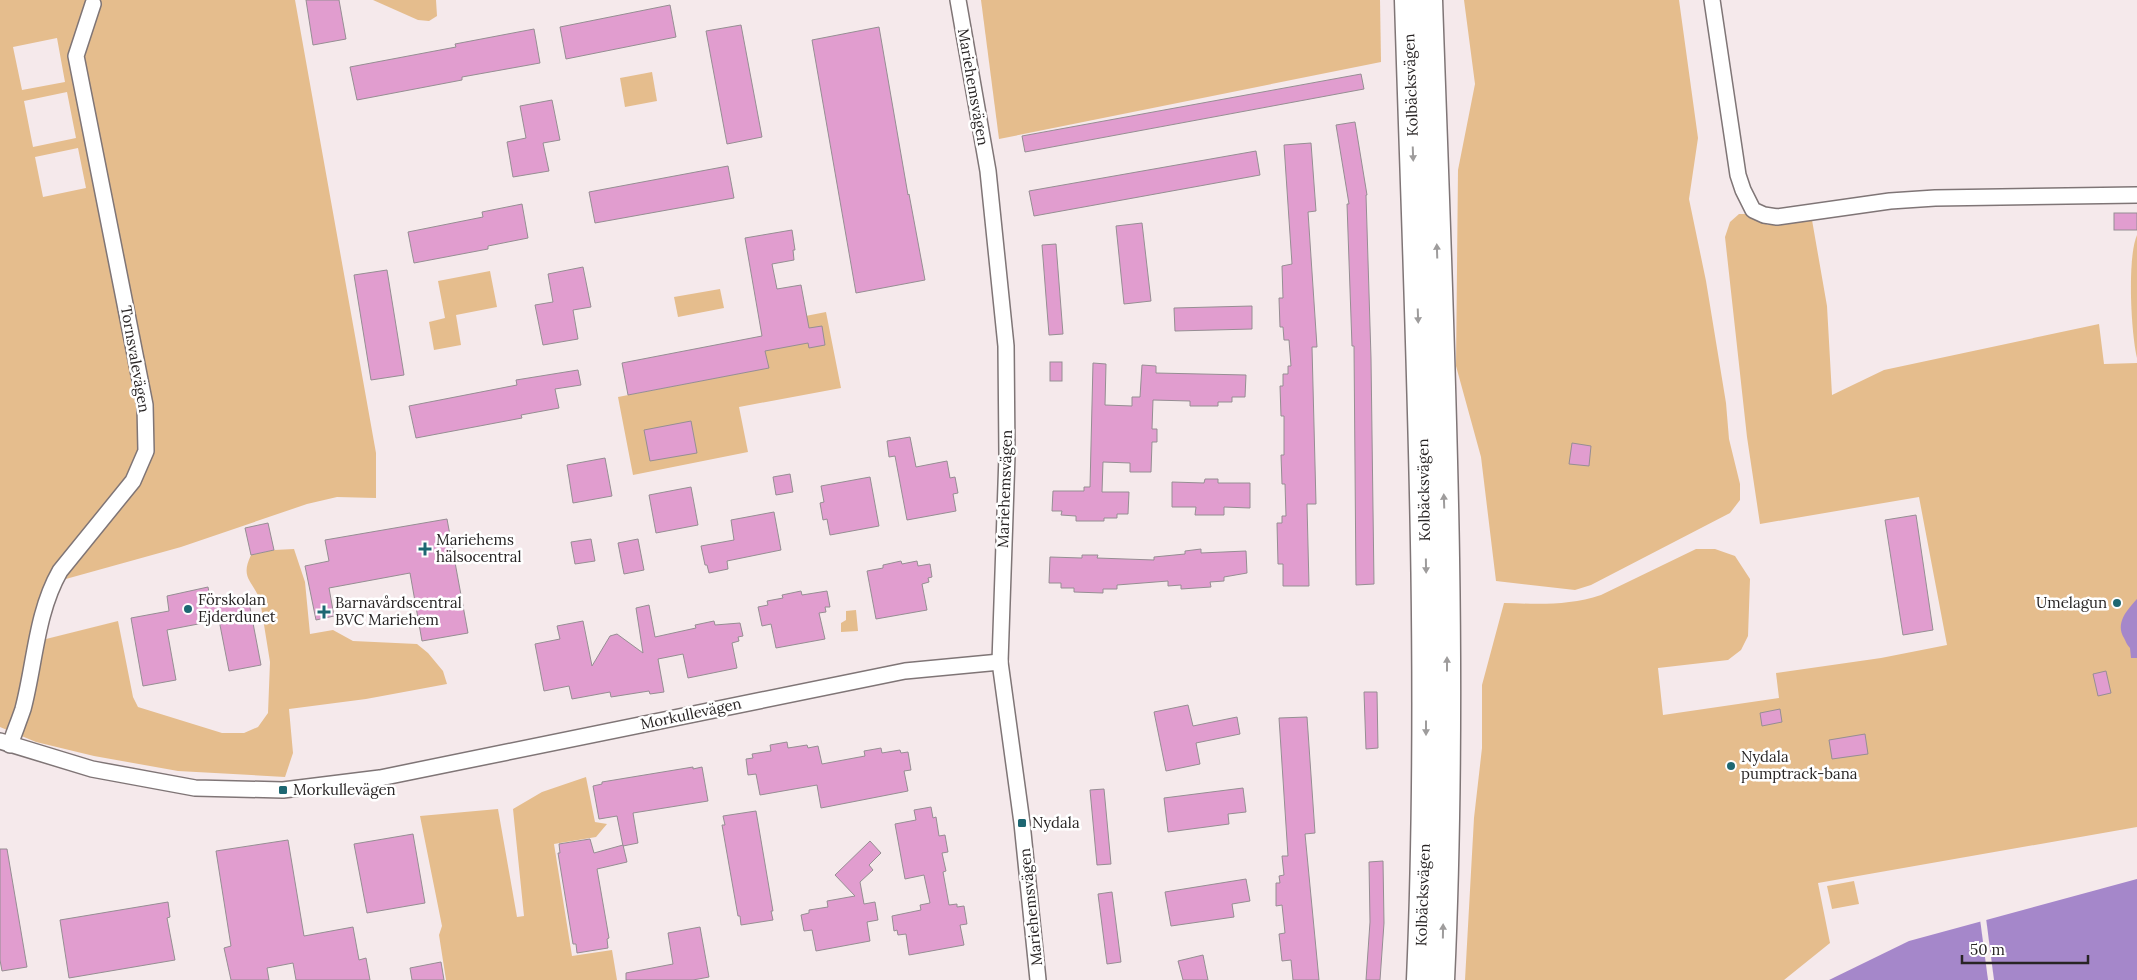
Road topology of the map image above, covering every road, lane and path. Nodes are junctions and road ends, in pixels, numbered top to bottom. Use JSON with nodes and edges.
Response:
{"nodes":[{"id":1,"x":958,"y":0,"type":"edge"},
{"id":2,"x":1408,"y":0,"type":"edge"},
{"id":3,"x":1429,"y":0,"type":"edge"},
{"id":4,"x":1712,"y":0,"type":"edge"},
{"id":5,"x":93,"y":4,"type":"dead end"},
{"id":6,"x":2137,"y":195,"type":"edge"},
{"id":7,"x":1000,"y":662,"type":"junction"},
{"id":8,"x":5,"y":743,"type":"edge"},
{"id":9,"x":1038,"y":980,"type":"edge"},
{"id":10,"x":1420,"y":980,"type":"edge"},
{"id":11,"x":1441,"y":980,"type":"edge"}],
"edges":[{"from":1,"to":7,"type":"street","name":"Mariehemsvägen"},
{"from":2,"to":10,"type":"highway","name":"Kolbäcksvägen","one_way":true},
{"from":11,"to":3,"type":"highway","name":"Kolbäcksvägen","one_way":true},
{"from":4,"to":6,"type":"street"},
{"from":5,"to":8,"type":"street","name":"Tornsvalevägen"},
{"from":7,"to":8,"type":"street","name":"Morkullevägen"},
{"from":7,"to":9,"type":"street","name":"Mariehemsvägen"}]}
